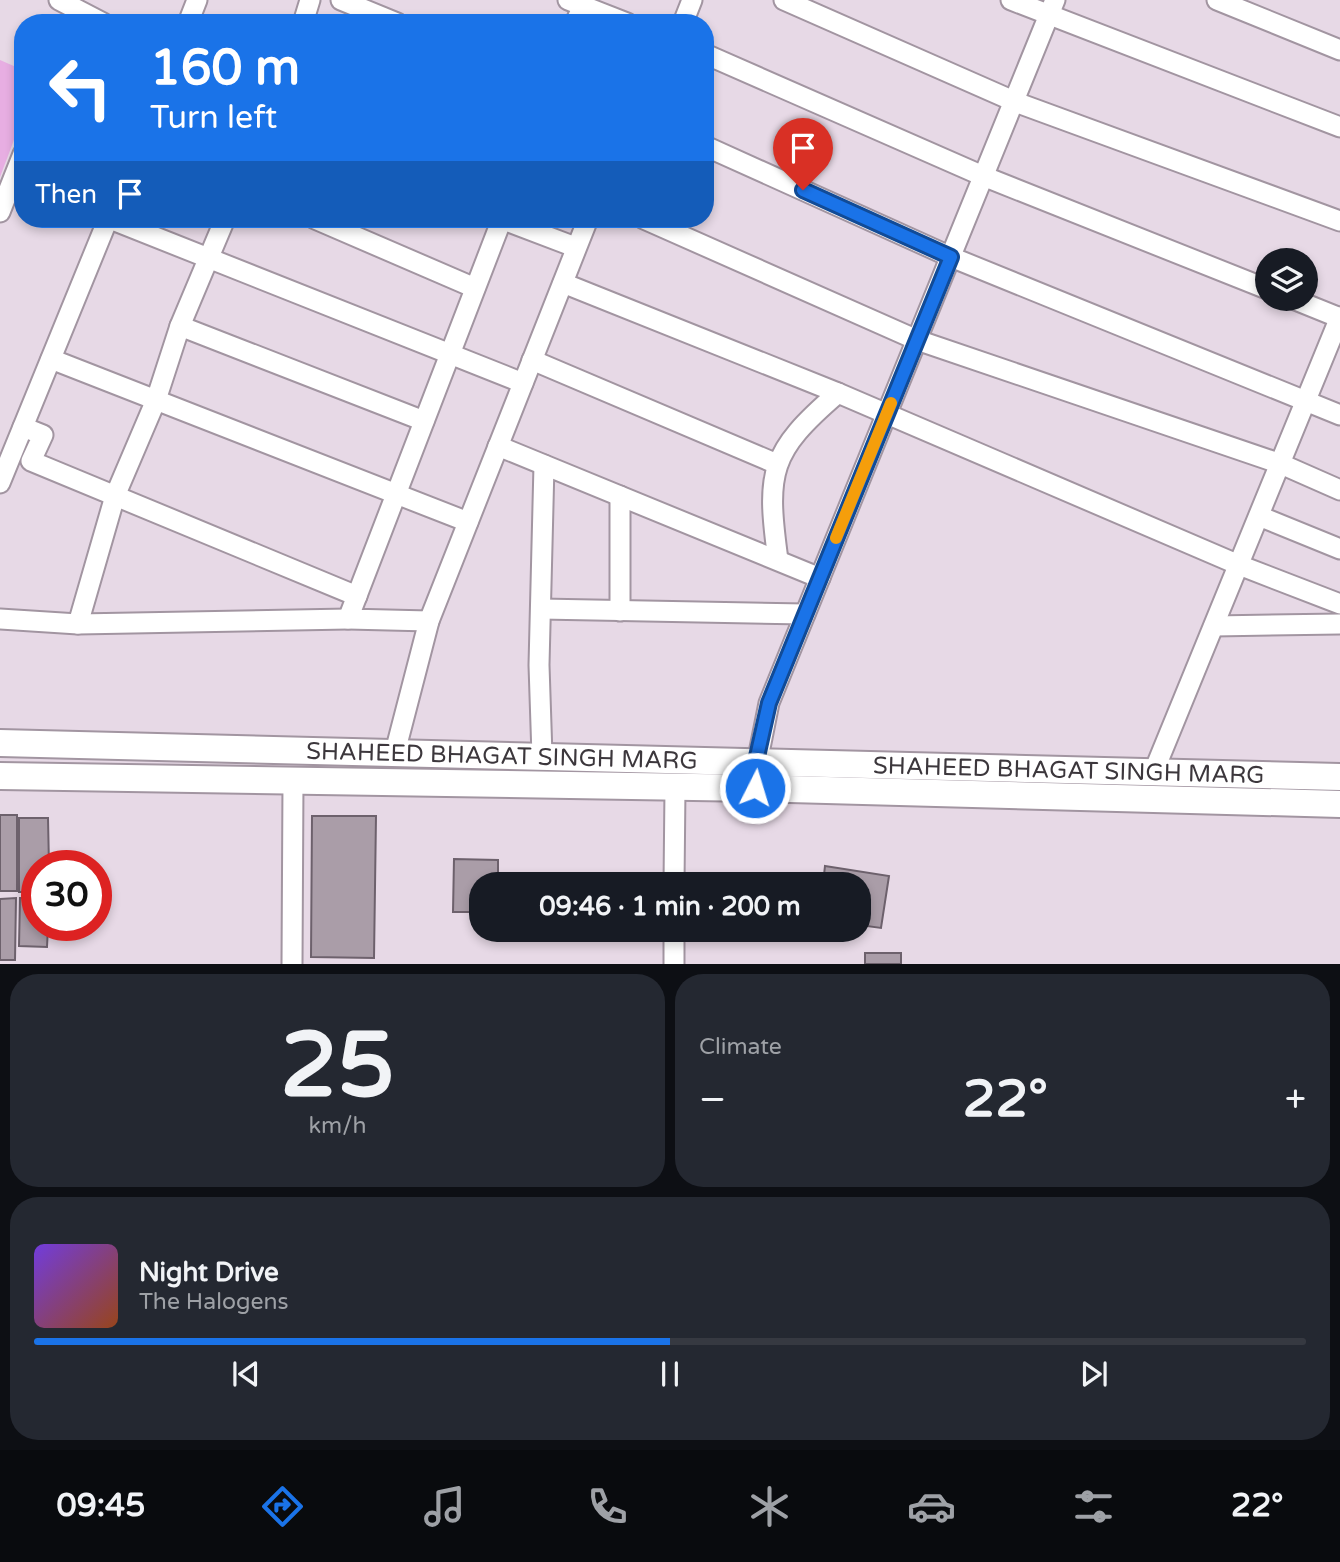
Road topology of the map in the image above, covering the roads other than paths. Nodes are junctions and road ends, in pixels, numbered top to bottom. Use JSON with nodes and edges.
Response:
{"nodes":[{"id":1,"x":60,"y":0,"type":"edge"},
{"id":2,"x":341,"y":0,"type":"edge"},
{"id":3,"x":784,"y":0,"type":"edge"},
{"id":4,"x":1011,"y":0,"type":"edge"},
{"id":5,"x":1217,"y":0,"type":"edge"},
{"id":6,"x":1052,"y":8,"type":"edge"},
{"id":7,"x":75,"y":14,"type":"edge"},
{"id":8,"x":375,"y":14,"type":"edge"},
{"id":9,"x":1340,"y":50,"type":"edge"},
{"id":10,"x":714,"y":58,"type":"edge"},
{"id":11,"x":1014,"y":101,"type":"junction"},
{"id":12,"x":1340,"y":127,"type":"edge"},
{"id":13,"x":714,"y":150,"type":"edge"},
{"id":14,"x":983,"y":176,"type":"junction"},
{"id":15,"x":14,"y":177,"type":"edge"},
{"id":16,"x":0,"y":212,"type":"edge"},
{"id":17,"x":1340,"y":221,"type":"edge"},
{"id":18,"x":105,"y":228,"type":"edge"},
{"id":19,"x":132,"y":228,"type":"edge"},
{"id":20,"x":222,"y":228,"type":"edge"},
{"id":21,"x":336,"y":228,"type":"edge"},
{"id":22,"x":498,"y":228,"type":"edge"},
{"id":23,"x":525,"y":228,"type":"edge"},
{"id":24,"x":584,"y":228,"type":"edge"},
{"id":25,"x":664,"y":228,"type":"edge"},
{"id":26,"x":575,"y":247,"type":"junction"},
{"id":27,"x":951,"y":257,"type":"junction"},
{"id":28,"x":210,"y":258,"type":"junction"},
{"id":29,"x":562,"y":283,"type":"junction"},
{"id":30,"x":1255,"y":284,"type":"edge"},
{"id":31,"x":475,"y":288,"type":"junction"},
{"id":32,"x":1318,"y":309,"type":"edge"},
{"id":33,"x":1340,"y":318,"type":"edge"},
{"id":34,"x":180,"y":327,"type":"junction"},
{"id":35,"x":917,"y":340,"type":"junction"},
{"id":36,"x":449,"y":355,"type":"junction"},
{"id":37,"x":51,"y":359,"type":"junction"},
{"id":38,"x":532,"y":360,"type":"junction"},
{"id":39,"x":523,"y":383,"type":"junction"},
{"id":40,"x":838,"y":393,"type":"junction"},
{"id":41,"x":156,"y":400,"type":"junction"},
{"id":42,"x":1305,"y":402,"type":"junction"},
{"id":43,"x":887,"y":415,"type":"junction"},
{"id":44,"x":1340,"y":415,"type":"edge"},
{"id":45,"x":424,"y":421,"type":"junction"},
{"id":46,"x":23,"y":426,"type":"junction"},
{"id":47,"x":498,"y":446,"type":"junction"},
{"id":48,"x":777,"y":464,"type":"junction"},
{"id":49,"x":1281,"y":464,"type":"junction"},
{"id":50,"x":544,"y":465,"type":"junction"},
{"id":51,"x":0,"y":483,"type":"edge"},
{"id":52,"x":1340,"y":490,"type":"edge"},
{"id":53,"x":396,"y":493,"type":"junction"},
{"id":54,"x":115,"y":496,"type":"junction"},
{"id":55,"x":620,"y":496,"type":"junction"},
{"id":56,"x":1259,"y":516,"type":"junction"},
{"id":57,"x":468,"y":522,"type":"junction"},
{"id":58,"x":1340,"y":549,"type":"edge"},
{"id":59,"x":778,"y":560,"type":"junction"},
{"id":60,"x":1239,"y":565,"type":"junction"},
{"id":61,"x":820,"y":578,"type":"junction"},
{"id":62,"x":357,"y":596,"type":"junction"},
{"id":63,"x":1340,"y":604,"type":"edge"},
{"id":64,"x":541,"y":609,"type":"junction"},
{"id":65,"x":620,"y":611,"type":"junction"},
{"id":66,"x":805,"y":614,"type":"junction"},
{"id":67,"x":0,"y":619,"type":"edge"},
{"id":68,"x":348,"y":619,"type":"junction"},
{"id":69,"x":429,"y":621,"type":"junction"},
{"id":70,"x":78,"y":624,"type":"junction"},
{"id":71,"x":1340,"y":624,"type":"edge"},
{"id":72,"x":1214,"y":626,"type":"junction"},
{"id":73,"x":0,"y":743,"type":"edge"},
{"id":74,"x":395,"y":752,"type":"junction"},
{"id":75,"x":542,"y":756,"type":"junction"},
{"id":76,"x":756,"y":761,"type":"junction"},
{"id":77,"x":1154,"y":771,"type":"junction"},
{"id":78,"x":0,"y":776,"type":"edge"},
{"id":79,"x":1340,"y":777,"type":"edge"},
{"id":80,"x":293,"y":780,"type":"junction"},
{"id":81,"x":675,"y":788,"type":"junction"},
{"id":82,"x":755,"y":788,"type":"junction"},
{"id":83,"x":1340,"y":804,"type":"edge"},
{"id":84,"x":674,"y":872,"type":"edge"},
{"id":85,"x":674,"y":942,"type":"edge"},
{"id":86,"x":292,"y":964,"type":"edge"},
{"id":87,"x":674,"y":964,"type":"edge"}],
"edges":[{"from":1,"to":7,"type":"street"},
{"from":2,"to":8,"type":"street"},
{"from":3,"to":11,"type":"street"},
{"from":4,"to":6,"type":"street"},
{"from":5,"to":9,"type":"street"},
{"from":6,"to":11,"type":"street"},
{"from":6,"to":12,"type":"street"},
{"from":10,"to":14,"type":"street"},
{"from":11,"to":14,"type":"street"},
{"from":11,"to":17,"type":"street"},
{"from":13,"to":27,"type":"street"},
{"from":14,"to":27,"type":"street"},
{"from":14,"to":30,"type":"street"},
{"from":15,"to":16,"type":"street"},
{"from":18,"to":37,"type":"street"},
{"from":19,"to":28,"type":"street"},
{"from":20,"to":28,"type":"street"},
{"from":21,"to":31,"type":"street"},
{"from":22,"to":31,"type":"street"},
{"from":23,"to":26,"type":"street"},
{"from":24,"to":26,"type":"street"},
{"from":25,"to":35,"type":"street"},
{"from":26,"to":29,"type":"street"},
{"from":27,"to":35,"type":"street"},
{"from":27,"to":42,"type":"street"},
{"from":28,"to":34,"type":"street"},
{"from":28,"to":36,"type":"street"},
{"from":29,"to":38,"type":"street"},
{"from":29,"to":40,"type":"street"},
{"from":31,"to":36,"type":"street"},
{"from":32,"to":33,"type":"street"},
{"from":33,"to":42,"type":"street"},
{"from":34,"to":41,"type":"street"},
{"from":34,"to":45,"type":"street"},
{"from":35,"to":43,"type":"street"},
{"from":35,"to":49,"type":"street"},
{"from":36,"to":39,"type":"street"},
{"from":36,"to":45,"type":"street"},
{"from":37,"to":41,"type":"street"},
{"from":37,"to":46,"type":"street"},
{"from":38,"to":39,"type":"street"},
{"from":38,"to":48,"type":"street"},
{"from":39,"to":47,"type":"street"},
{"from":40,"to":43,"type":"street"},
{"from":40,"to":48,"type":"street"},
{"from":41,"to":53,"type":"street"},
{"from":41,"to":54,"type":"street"},
{"from":42,"to":44,"type":"street"},
{"from":42,"to":49,"type":"street"},
{"from":43,"to":60,"type":"street"},
{"from":43,"to":61,"type":"street"},
{"from":45,"to":53,"type":"street"},
{"from":46,"to":51,"type":"street"},
{"from":46,"to":54,"type":"street"},
{"from":47,"to":50,"type":"street"},
{"from":47,"to":57,"type":"street"},
{"from":48,"to":59,"type":"street"},
{"from":49,"to":52,"type":"street"},
{"from":49,"to":56,"type":"street"},
{"from":50,"to":55,"type":"street"},
{"from":50,"to":64,"type":"street"},
{"from":53,"to":57,"type":"street"},
{"from":53,"to":62,"type":"street"},
{"from":54,"to":62,"type":"street"},
{"from":54,"to":70,"type":"street"},
{"from":55,"to":59,"type":"street"},
{"from":55,"to":65,"type":"street"},
{"from":56,"to":58,"type":"street"},
{"from":56,"to":60,"type":"street"},
{"from":57,"to":69,"type":"street"},
{"from":59,"to":61,"type":"street"},
{"from":60,"to":63,"type":"street"},
{"from":60,"to":72,"type":"street"},
{"from":61,"to":66,"type":"street"},
{"from":62,"to":68,"type":"street"},
{"from":64,"to":65,"type":"street"},
{"from":64,"to":75,"type":"street"},
{"from":65,"to":66,"type":"street"},
{"from":66,"to":76,"type":"street"},
{"from":67,"to":70,"type":"street"},
{"from":68,"to":69,"type":"street"},
{"from":68,"to":70,"type":"street"},
{"from":69,"to":74,"type":"street"},
{"from":71,"to":72,"type":"street"},
{"from":72,"to":77,"type":"street"},
{"from":73,"to":74,"type":"main road","name":"SHAHEED BHAGAT SINGH MARG"},
{"from":74,"to":75,"type":"main road","name":"SHAHEED BHAGAT SINGH MARG"},
{"from":75,"to":76,"type":"main road","name":"SHAHEED BHAGAT SINGH MARG"},
{"from":76,"to":77,"type":"main road","name":"SHAHEED BHAGAT SINGH MARG"},
{"from":76,"to":82,"type":"street"},
{"from":77,"to":79,"type":"main road","name":"SHAHEED BHAGAT SINGH MARG"},
{"from":78,"to":80,"type":"main road","name":"SHAHEED BHAGAT SINGH MARG"},
{"from":80,"to":81,"type":"main road","name":"SHAHEED BHAGAT SINGH MARG"},
{"from":80,"to":86,"type":"street"},
{"from":81,"to":82,"type":"main road","name":"SHAHEED BHAGAT SINGH MARG"},
{"from":81,"to":84,"type":"street"},
{"from":82,"to":83,"type":"main road","name":"SHAHEED BHAGAT SINGH MARG"},
{"from":85,"to":87,"type":"street"}]}
